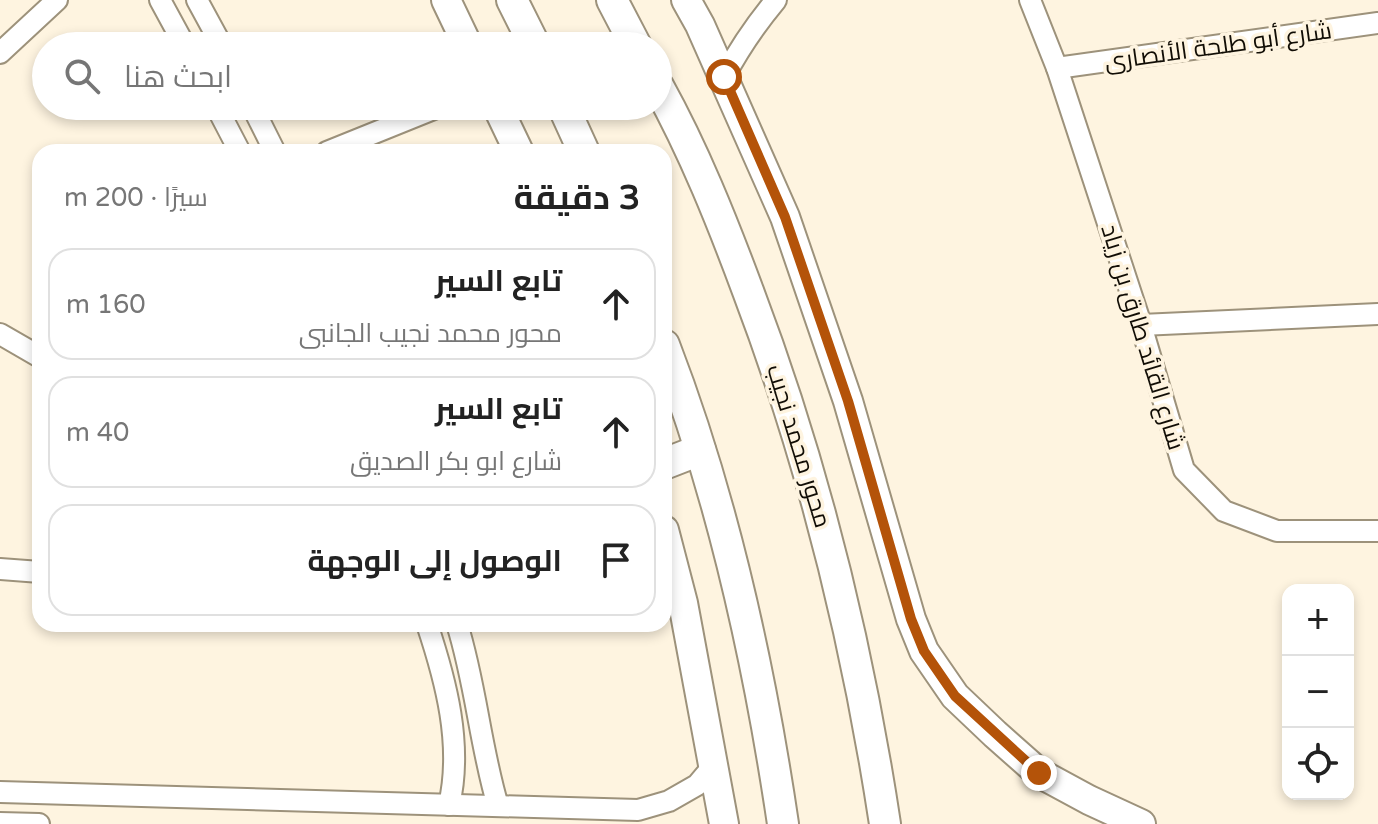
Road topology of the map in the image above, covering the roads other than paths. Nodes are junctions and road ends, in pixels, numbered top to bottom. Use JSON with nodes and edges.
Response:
{"nodes":[{"id":1,"x":57,"y":0,"type":"edge"},
{"id":2,"x":160,"y":0,"type":"edge"},
{"id":3,"x":197,"y":0,"type":"edge"},
{"id":4,"x":446,"y":0,"type":"edge"},
{"id":5,"x":512,"y":0,"type":"edge"},
{"id":6,"x":612,"y":0,"type":"edge"},
{"id":7,"x":686,"y":0,"type":"edge"},
{"id":8,"x":776,"y":0,"type":"edge"},
{"id":9,"x":1030,"y":0,"type":"edge"},
{"id":10,"x":1378,"y":23,"type":"edge"},
{"id":11,"x":177,"y":32,"type":"edge"},
{"id":12,"x":214,"y":32,"type":"edge"},
{"id":13,"x":461,"y":32,"type":"edge"},
{"id":14,"x":528,"y":32,"type":"edge"},
{"id":15,"x":629,"y":32,"type":"edge"},
{"id":16,"x":0,"y":53,"type":"edge"},
{"id":17,"x":1057,"y":68,"type":"junction"},
{"id":18,"x":724,"y":77,"type":"junction"},
{"id":19,"x":672,"y":111,"type":"edge"},
{"id":20,"x":223,"y":120,"type":"edge"},
{"id":21,"x":259,"y":120,"type":"edge"},
{"id":22,"x":406,"y":120,"type":"edge"},
{"id":23,"x":504,"y":120,"type":"edge"},
{"id":24,"x":569,"y":120,"type":"edge"},
{"id":25,"x":236,"y":144,"type":"edge"},
{"id":26,"x":271,"y":144,"type":"edge"},
{"id":27,"x":347,"y":144,"type":"edge"},
{"id":28,"x":515,"y":144,"type":"edge"},
{"id":29,"x":580,"y":144,"type":"edge"},
{"id":30,"x":1378,"y":314,"type":"edge"},
{"id":31,"x":1141,"y":325,"type":"junction"},
{"id":32,"x":0,"y":334,"type":"edge"},
{"id":33,"x":32,"y":353,"type":"edge"},
{"id":34,"x":672,"y":368,"type":"edge"},
{"id":35,"x":700,"y":450,"type":"junction"},
{"id":36,"x":672,"y":461,"type":"edge"},
{"id":37,"x":1378,"y":531,"type":"edge"},
{"id":38,"x":672,"y":561,"type":"edge"},
{"id":39,"x":0,"y":569,"type":"edge"},
{"id":40,"x":32,"y":571,"type":"edge"},
{"id":41,"x":430,"y":632,"type":"edge"},
{"id":42,"x":460,"y":632,"type":"edge"},
{"id":43,"x":713,"y":766,"type":"junction"},
{"id":44,"x":0,"y":792,"type":"edge"},
{"id":45,"x":449,"y":805,"type":"junction"},
{"id":46,"x":498,"y":806,"type":"junction"},
{"id":47,"x":0,"y":823,"type":"edge"},
{"id":48,"x":39,"y":824,"type":"edge"},
{"id":49,"x":724,"y":824,"type":"edge"},
{"id":50,"x":783,"y":824,"type":"edge"},
{"id":51,"x":885,"y":824,"type":"edge"},
{"id":52,"x":1141,"y":824,"type":"edge"}],
"edges":[{"from":1,"to":16,"type":"street"},
{"from":2,"to":11,"type":"street"},
{"from":3,"to":12,"type":"street"},
{"from":4,"to":13,"type":"street"},
{"from":5,"to":14,"type":"main road"},
{"from":6,"to":15,"type":"main road"},
{"from":7,"to":18,"type":"street"},
{"from":8,"to":18,"type":"street"},
{"from":9,"to":17,"type":"street","name":"شارع القائد طارق بن زياد"},
{"from":10,"to":17,"type":"street","name":"شارع أبو طلحة الأنصارى"},
{"from":17,"to":31,"type":"street","name":"شارع القائد طارق بن زياد"},
{"from":18,"to":52,"type":"street"},
{"from":19,"to":51,"type":"main road","name":"محور محمد نجيب"},
{"from":20,"to":25,"type":"street"},
{"from":21,"to":26,"type":"street"},
{"from":22,"to":27,"type":"street"},
{"from":23,"to":28,"type":"street"},
{"from":24,"to":29,"type":"main road"},
{"from":30,"to":31,"type":"street"},
{"from":31,"to":37,"type":"street","name":"شارع القائد طارق بن زياد"},
{"from":32,"to":33,"type":"street"},
{"from":34,"to":35,"type":"main road"},
{"from":35,"to":36,"type":"main road"},
{"from":35,"to":50,"type":"main road"},
{"from":38,"to":43,"type":"street"},
{"from":39,"to":40,"type":"street"},
{"from":41,"to":45,"type":"street"},
{"from":42,"to":46,"type":"street"},
{"from":43,"to":46,"type":"street"},
{"from":43,"to":49,"type":"street"},
{"from":44,"to":45,"type":"street"},
{"from":45,"to":46,"type":"street"},
{"from":47,"to":48,"type":"street"}]}
